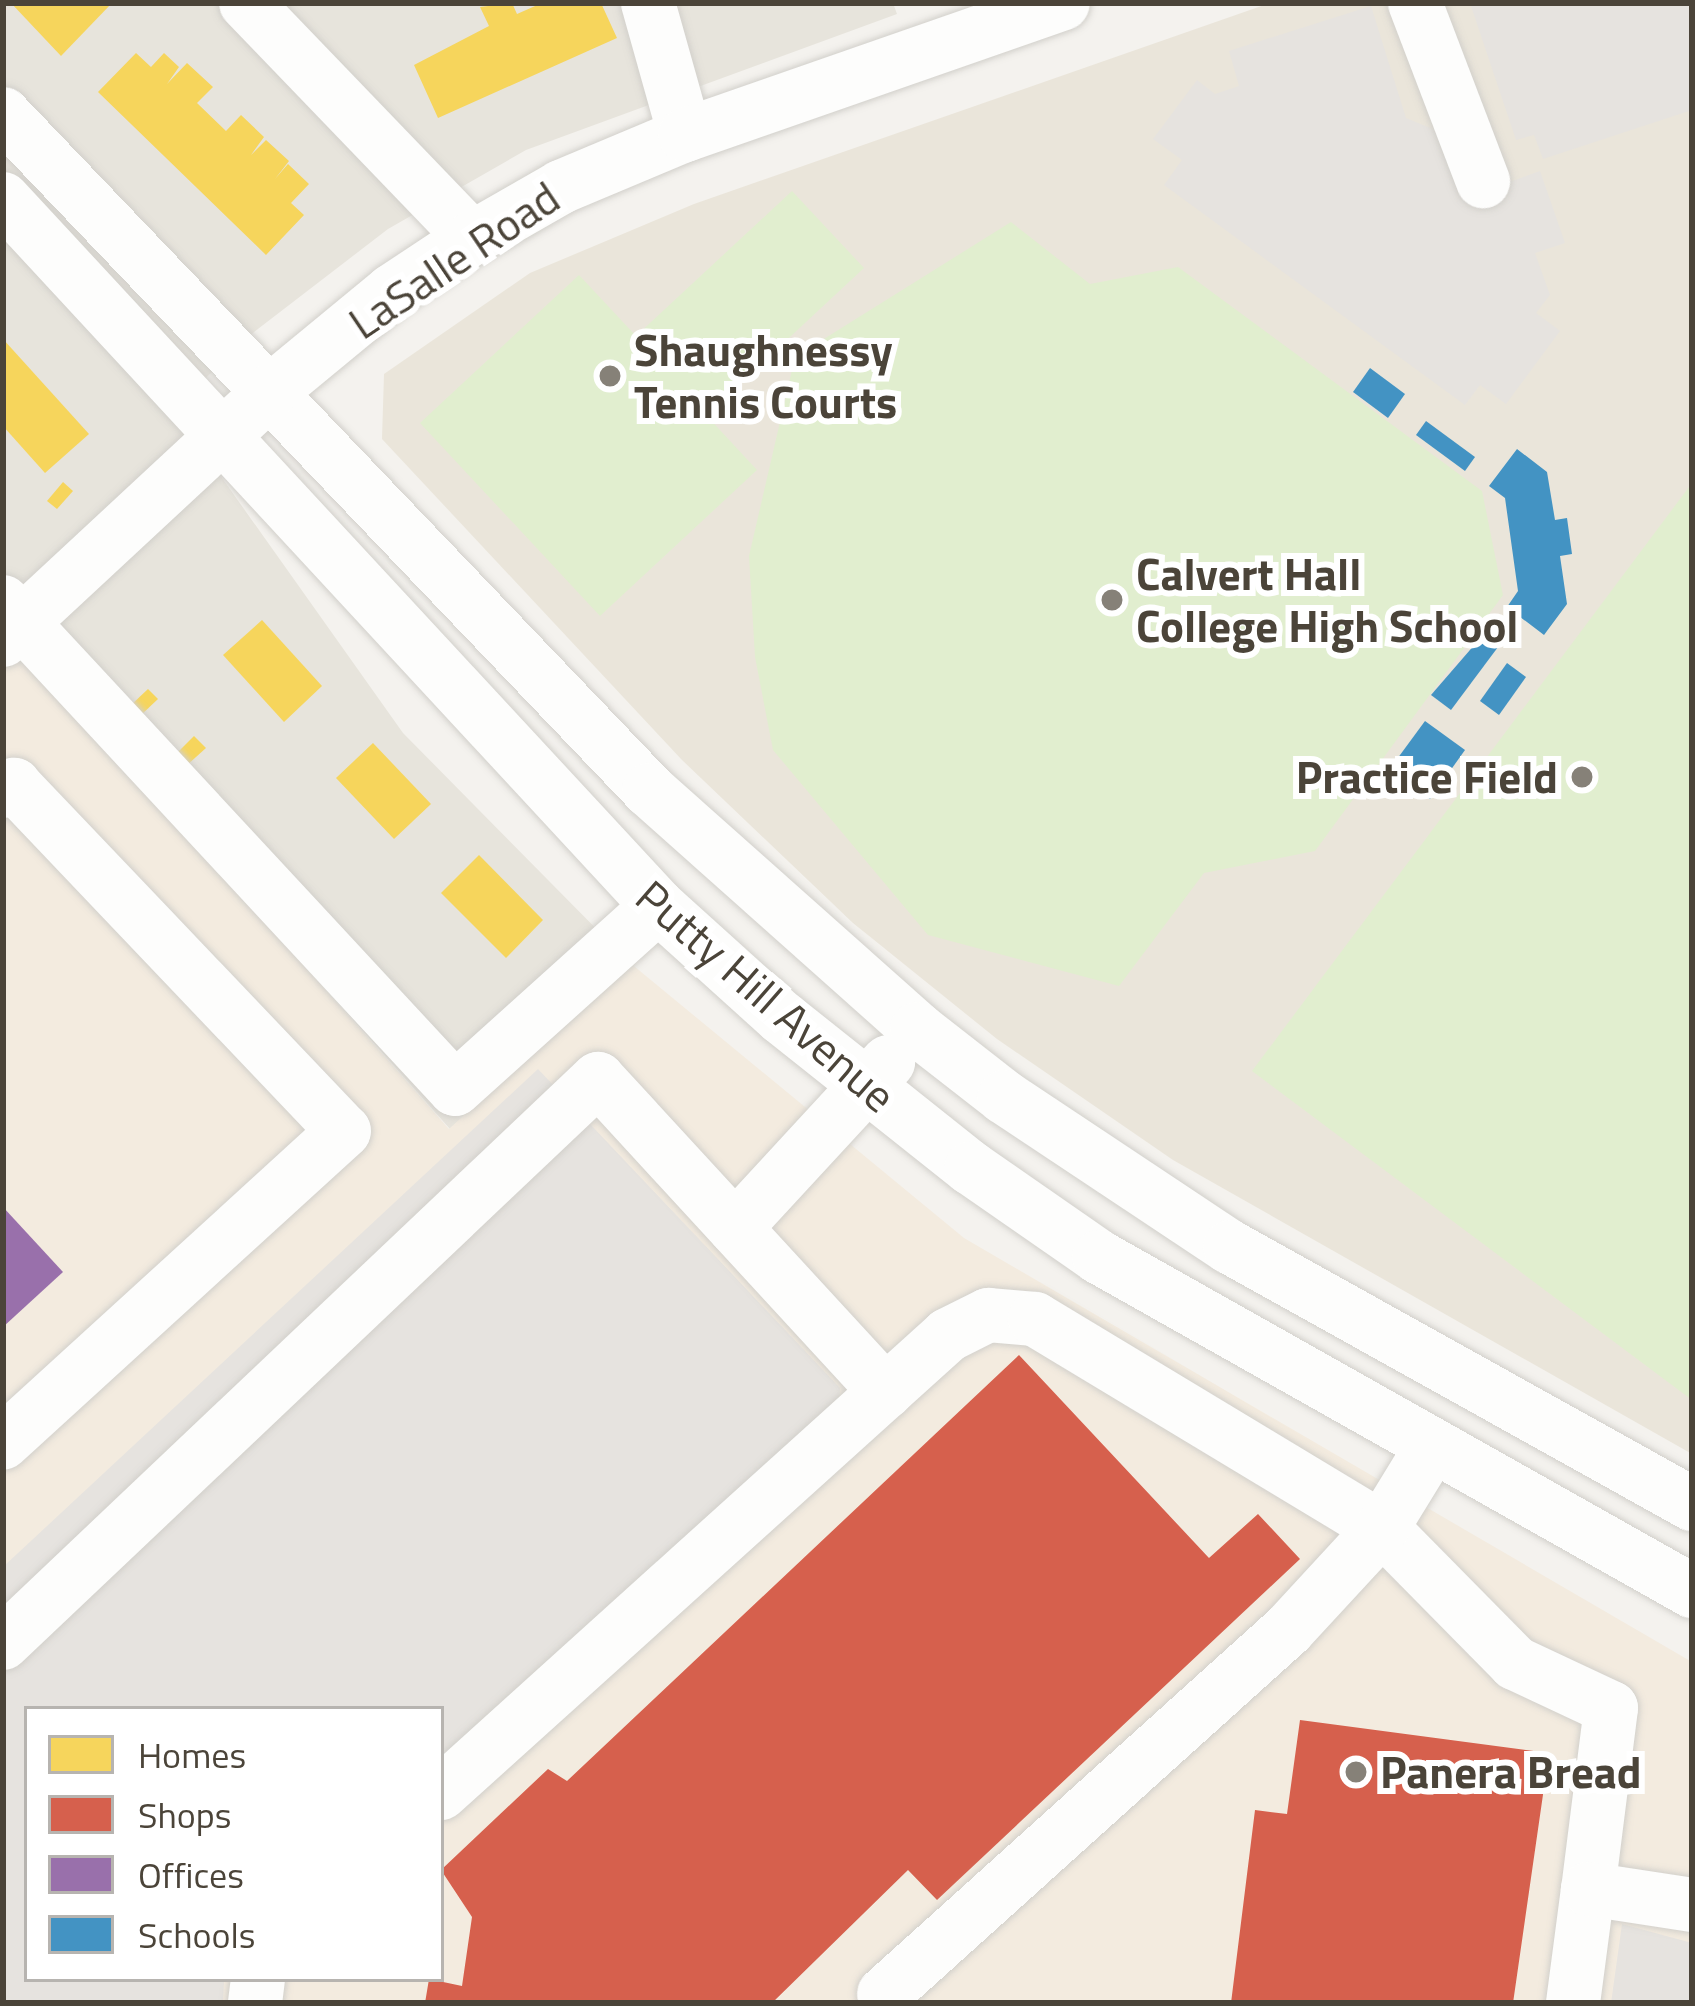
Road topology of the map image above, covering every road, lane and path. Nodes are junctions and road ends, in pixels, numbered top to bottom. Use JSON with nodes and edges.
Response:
{"nodes":[{"id":1,"x":246,"y":3,"type":"edge"},
{"id":2,"x":648,"y":3,"type":"edge"},
{"id":3,"x":1063,"y":3,"type":"edge"},
{"id":4,"x":1415,"y":3,"type":"edge"},
{"id":5,"x":945,"y":22,"type":"edge"},
{"id":6,"x":3,"y":114,"type":"edge"},
{"id":7,"x":686,"y":135,"type":"junction"},
{"id":8,"x":1483,"y":181,"type":"dead end"},
{"id":9,"x":3,"y":199,"type":"edge"},
{"id":10,"x":472,"y":238,"type":"junction"},
{"id":11,"x":272,"y":390,"type":"junction"},
{"id":12,"x":227,"y":435,"type":"junction"},
{"id":13,"x":10,"y":622,"type":"edge"},
{"id":14,"x":3,"y":790,"type":"edge"},
{"id":15,"x":658,"y":906,"type":"junction"},
{"id":16,"x":917,"y":1029,"type":"junction"},
{"id":17,"x":865,"y":1086,"type":"junction"},
{"id":18,"x":735,"y":1228,"type":"junction"},
{"id":19,"x":886,"y":1392,"type":"junction"},
{"id":20,"x":3,"y":1442,"type":"edge"},
{"id":21,"x":1431,"y":1448,"type":"junction"},
{"id":22,"x":1692,"y":1504,"type":"edge"},
{"id":23,"x":1382,"y":1528,"type":"junction"},
{"id":24,"x":1692,"y":1592,"type":"edge"},
{"id":25,"x":3,"y":1643,"type":"edge"},
{"id":26,"x":444,"y":1790,"type":"edge"},
{"id":27,"x":1588,"y":1889,"type":"junction"},
{"id":28,"x":1692,"y":1905,"type":"edge"},
{"id":29,"x":884,"y":1994,"type":"dead end"},
{"id":30,"x":1573,"y":2003,"type":"edge"}],
"edges":[{"from":1,"to":10,"type":"street"},
{"from":2,"to":7,"type":"street"},
{"from":3,"to":5,"type":"street","name":"LaSalle Road"},
{"from":4,"to":8,"type":"street"},
{"from":5,"to":7,"type":"street","name":"LaSalle Road"},
{"from":6,"to":11,"type":"street","name":"Putty Hill Avenue"},
{"from":7,"to":10,"type":"street","name":"LaSalle Road"},
{"from":9,"to":12,"type":"street","name":"Putty Hill Avenue"},
{"from":10,"to":11,"type":"street","name":"LaSalle Road"},
{"from":11,"to":12,"type":"street","name":"LaSalle Road"},
{"from":11,"to":16,"type":"street","name":"Putty Hill Avenue"},
{"from":12,"to":13,"type":"street","name":"LaSalle Road"},
{"from":12,"to":15,"type":"street","name":"Putty Hill Avenue"},
{"from":13,"to":15,"type":"street"},
{"from":14,"to":20,"type":"street"},
{"from":15,"to":17,"type":"street","name":"Putty Hill Avenue"},
{"from":16,"to":17,"type":"street"},
{"from":16,"to":22,"type":"street","name":"Putty Hill Avenue"},
{"from":17,"to":18,"type":"street"},
{"from":17,"to":21,"type":"street","name":"Putty Hill Avenue"},
{"from":18,"to":19,"type":"street"},
{"from":18,"to":25,"type":"street"},
{"from":19,"to":23,"type":"street"},
{"from":19,"to":26,"type":"street"},
{"from":21,"to":23,"type":"street"},
{"from":21,"to":24,"type":"street","name":"Putty Hill Avenue"},
{"from":23,"to":27,"type":"street"},
{"from":23,"to":29,"type":"street"},
{"from":27,"to":28,"type":"street"},
{"from":27,"to":30,"type":"street"}]}
